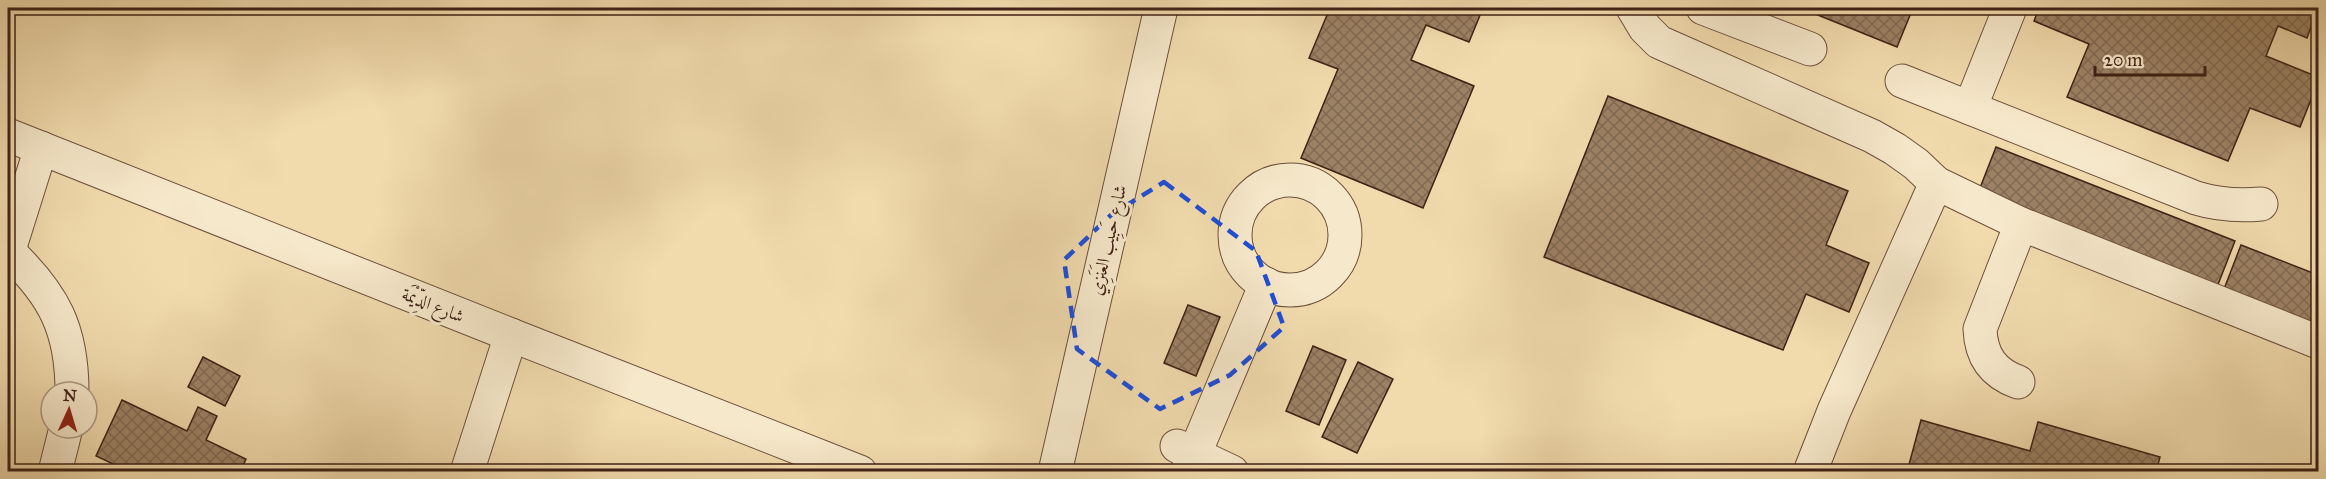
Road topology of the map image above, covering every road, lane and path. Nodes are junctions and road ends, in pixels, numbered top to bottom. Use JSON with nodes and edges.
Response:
{"nodes":[{"id":1,"x":1161,"y":8,"type":"edge"},
{"id":2,"x":1634,"y":8,"type":"edge"},
{"id":3,"x":1703,"y":8,"type":"edge"},
{"id":4,"x":2010,"y":8,"type":"edge"},
{"id":5,"x":1768,"y":19,"type":"edge"},
{"id":6,"x":1810,"y":49,"type":"dead end"},
{"id":7,"x":1902,"y":81,"type":"dead end"},
{"id":8,"x":1970,"y":108,"type":"junction"},
{"id":9,"x":8,"y":135,"type":"edge"},
{"id":10,"x":41,"y":148,"type":"junction"},
{"id":11,"x":1936,"y":183,"type":"junction"},
{"id":12,"x":2261,"y":204,"type":"dead end"},
{"id":13,"x":2020,"y":224,"type":"junction"},
{"id":14,"x":8,"y":252,"type":"edge"},
{"id":15,"x":1266,"y":285,"type":"dead end"},
{"id":16,"x":511,"y":335,"type":"junction"},
{"id":17,"x":2319,"y":342,"type":"edge"},
{"id":18,"x":72,"y":380,"type":"edge"},
{"id":19,"x":2018,"y":382,"type":"dead end"},
{"id":20,"x":63,"y":440,"type":"edge"},
{"id":21,"x":1186,"y":457,"type":"edge"},
{"id":22,"x":55,"y":471,"type":"edge"},
{"id":23,"x":467,"y":471,"type":"edge"},
{"id":24,"x":861,"y":471,"type":"edge"},
{"id":25,"x":1055,"y":471,"type":"edge"},
{"id":26,"x":1232,"y":471,"type":"edge"},
{"id":27,"x":1810,"y":471,"type":"edge"}],
"edges":[{"from":1,"to":25,"type":"street","name":"شارع حَبِيب العَنَزِي"},
{"from":2,"to":11,"type":"street"},
{"from":3,"to":5,"type":"street"},
{"from":4,"to":8,"type":"street"},
{"from":5,"to":6,"type":"street"},
{"from":7,"to":8,"type":"street"},
{"from":8,"to":12,"type":"street"},
{"from":9,"to":10,"type":"street","name":"شارع الدِّيْمَة"},
{"from":10,"to":14,"type":"street"},
{"from":10,"to":16,"type":"street","name":"شارع الدِّيْمَة"},
{"from":11,"to":13,"type":"street"},
{"from":11,"to":27,"type":"street"},
{"from":13,"to":17,"type":"street"},
{"from":13,"to":19,"type":"street"},
{"from":14,"to":18,"type":"street"},
{"from":15,"to":21,"type":"street"},
{"from":16,"to":23,"type":"street"},
{"from":16,"to":24,"type":"street","name":"شارع الدِّيْمَة"},
{"from":20,"to":22,"type":"street"},
{"from":21,"to":26,"type":"street"}]}
